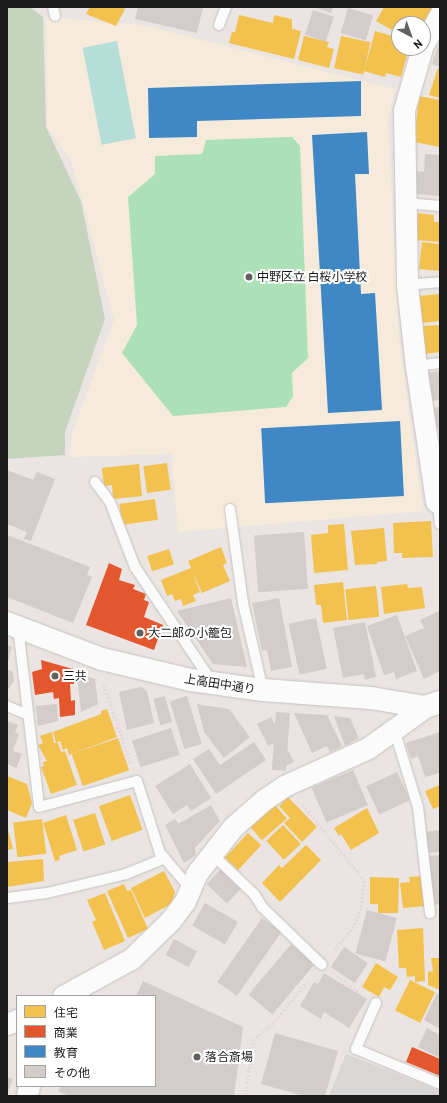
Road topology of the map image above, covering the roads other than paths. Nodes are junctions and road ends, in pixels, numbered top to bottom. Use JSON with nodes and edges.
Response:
{"nodes":[{"id":1,"x":226,"y":7,"type":"edge"},
{"id":2,"x":440,"y":14,"type":"edge"},
{"id":3,"x":219,"y":25,"type":"dead end"},
{"id":4,"x":431,"y":30,"type":"edge"},
{"id":5,"x":419,"y":56,"type":"edge"},
{"id":6,"x":405,"y":203,"type":"junction"},
{"id":7,"x":440,"y":206,"type":"edge"},
{"id":8,"x":440,"y":282,"type":"edge"},
{"id":9,"x":407,"y":285,"type":"junction"},
{"id":10,"x":440,"y":363,"type":"edge"},
{"id":11,"x":416,"y":366,"type":"junction"},
{"id":12,"x":95,"y":482,"type":"dead end"},
{"id":13,"x":438,"y":502,"type":"edge"},
{"id":14,"x":230,"y":509,"type":"dead end"},
{"id":15,"x":440,"y":524,"type":"edge"},
{"id":16,"x":13,"y":625,"type":"edge"},
{"id":17,"x":213,"y":683,"type":"junction"},
{"id":18,"x":263,"y":690,"type":"junction"},
{"id":19,"x":432,"y":704,"type":"edge"},
{"id":20,"x":7,"y":706,"type":"edge"},
{"id":21,"x":28,"y":715,"type":"junction"},
{"id":22,"x":394,"y":729,"type":"junction"},
{"id":23,"x":213,"y":855,"type":"junction"},
{"id":24,"x":164,"y":858,"type":"junction"},
{"id":25,"x":190,"y":888,"type":"junction"},
{"id":26,"x":7,"y":898,"type":"edge"},
{"id":27,"x":430,"y":913,"type":"dead end"},
{"id":28,"x":322,"y":965,"type":"road end"},
{"id":29,"x":65,"y":995,"type":"edge"},
{"id":30,"x":376,"y":1003,"type":"road end"},
{"id":31,"x":440,"y":1084,"type":"edge"}],
"edges":[{"from":1,"to":3,"type":"lane"},
{"from":2,"to":4,"type":"street"},
{"from":5,"to":6,"type":"street"},
{"from":6,"to":7,"type":"lane"},
{"from":6,"to":9,"type":"street"},
{"from":8,"to":9,"type":"lane"},
{"from":9,"to":11,"type":"street"},
{"from":10,"to":11,"type":"lane"},
{"from":11,"to":13,"type":"street"},
{"from":12,"to":17,"type":"lane"},
{"from":13,"to":15,"type":"lane"},
{"from":14,"to":18,"type":"lane"},
{"from":16,"to":17,"type":"street","name":"上高田中通り"},
{"from":16,"to":21,"type":"lane"},
{"from":17,"to":18,"type":"street","name":"上高田中通り"},
{"from":18,"to":19,"type":"street","name":"上高田中通り"},
{"from":19,"to":22,"type":"street"},
{"from":20,"to":21,"type":"lane"},
{"from":21,"to":24,"type":"lane"},
{"from":22,"to":23,"type":"street"},
{"from":22,"to":27,"type":"lane"},
{"from":23,"to":25,"type":"street"},
{"from":23,"to":28,"type":"lane"},
{"from":24,"to":25,"type":"lane"},
{"from":24,"to":26,"type":"lane"},
{"from":25,"to":29,"type":"street"},
{"from":30,"to":31,"type":"lane"}]}
